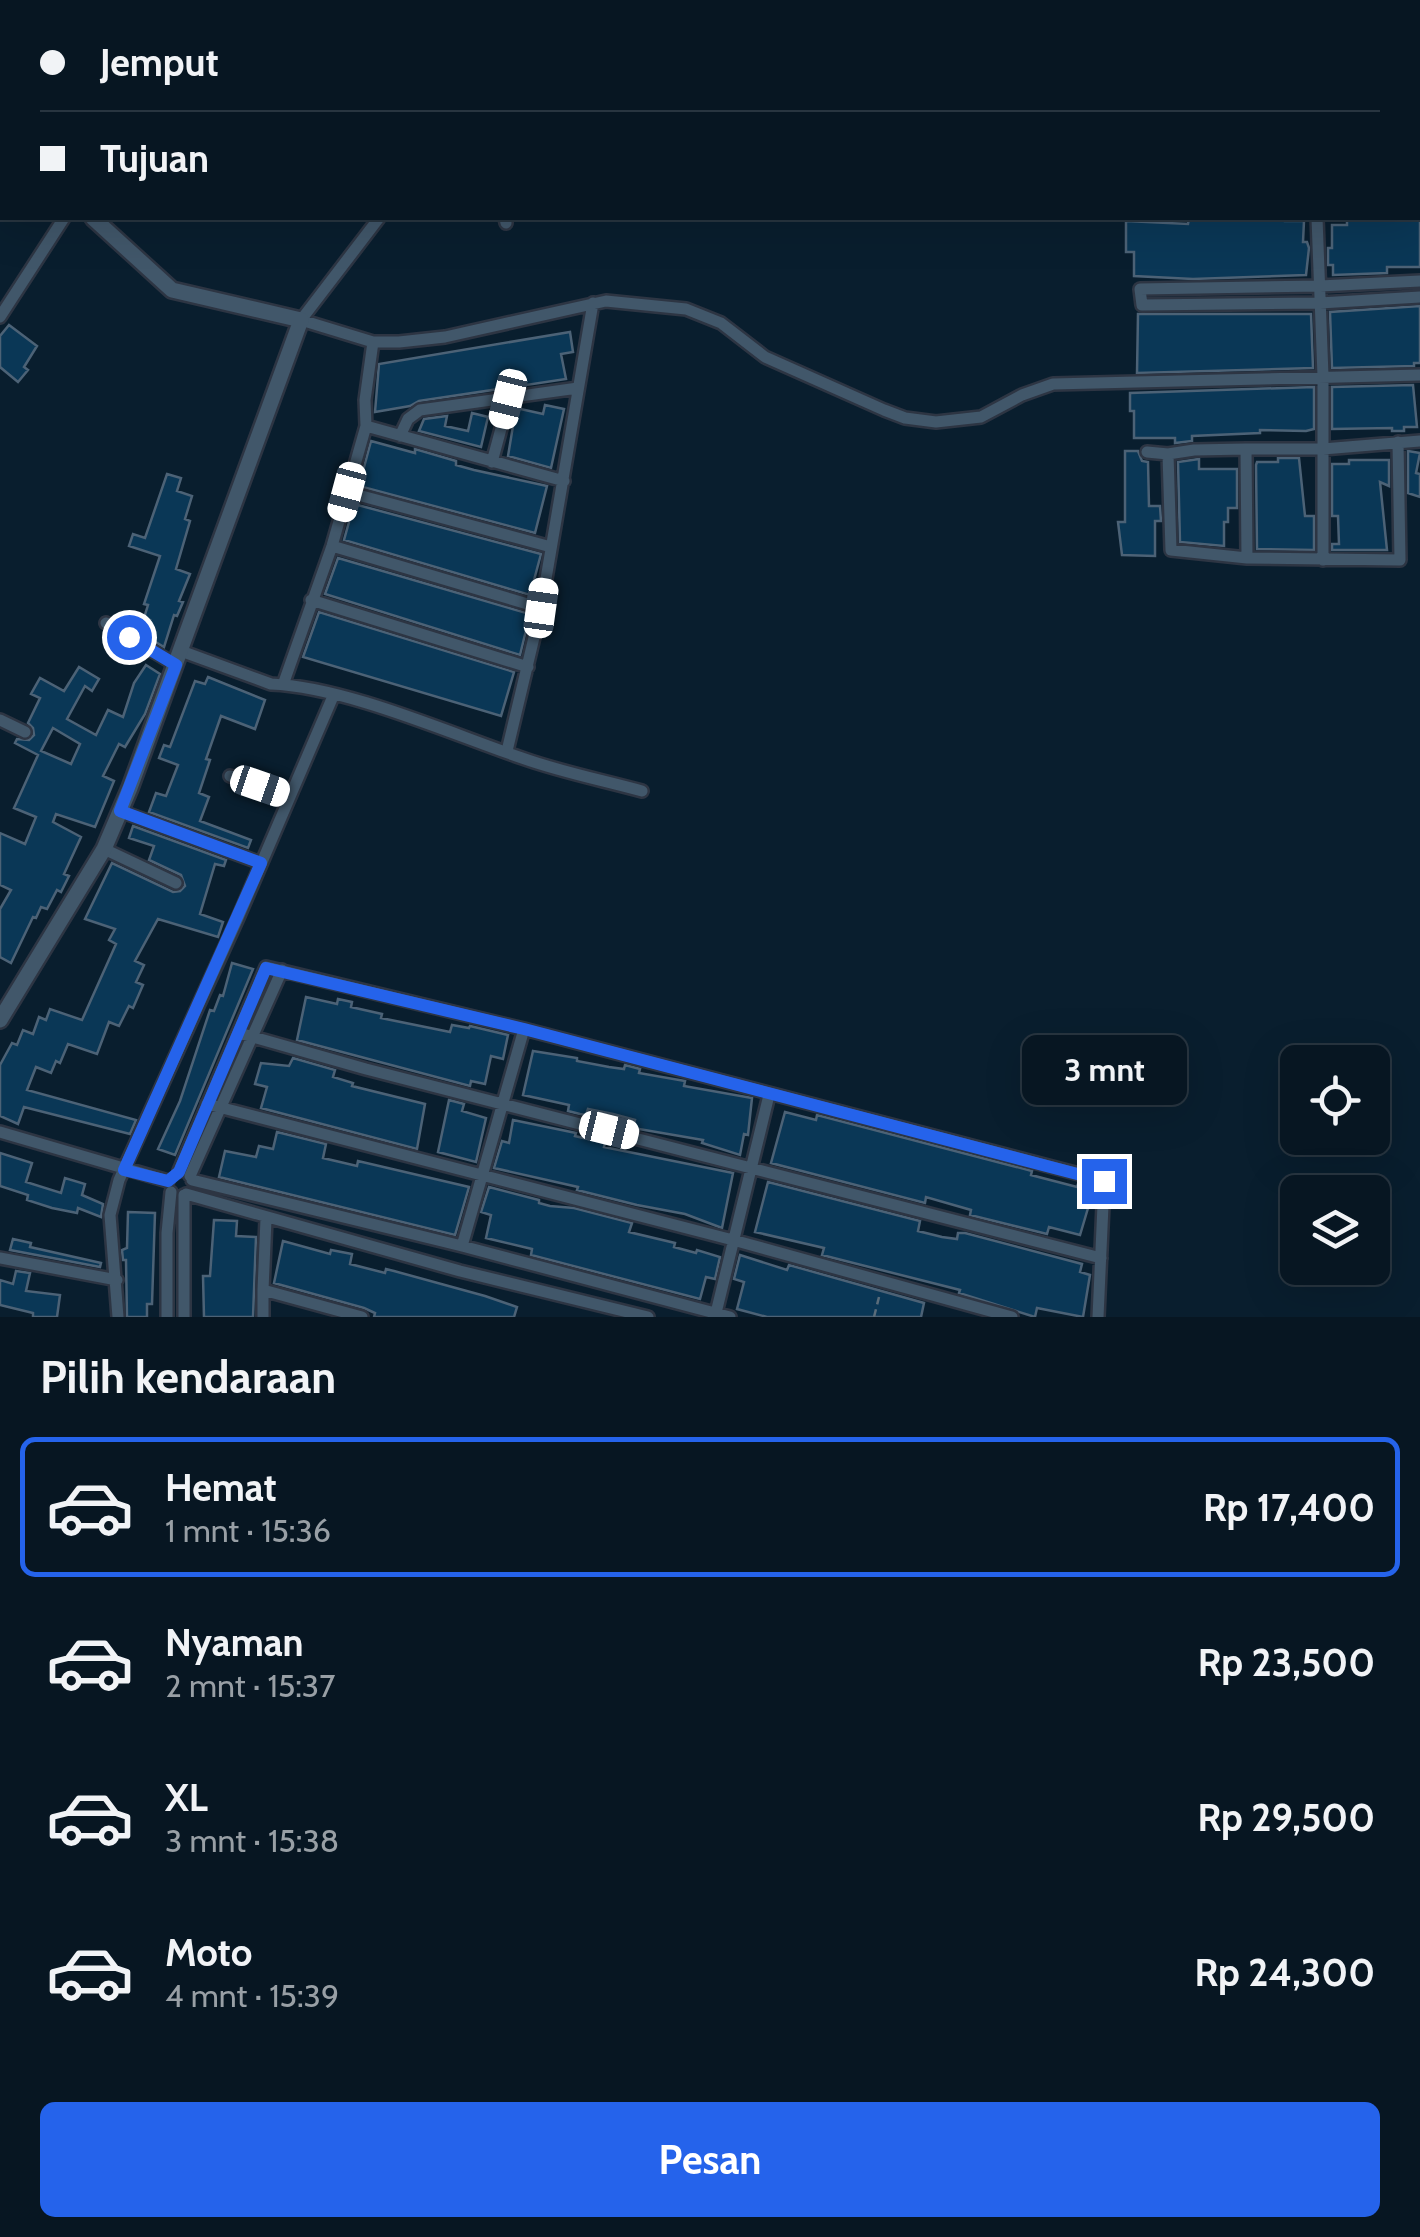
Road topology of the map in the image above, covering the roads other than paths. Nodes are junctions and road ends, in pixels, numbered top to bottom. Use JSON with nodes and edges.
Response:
{"nodes":[{"id":1,"x":63,"y":220,"type":"edge"},
{"id":2,"x":95,"y":220,"type":"edge"},
{"id":3,"x":377,"y":220,"type":"edge"},
{"id":4,"x":1317,"y":220,"type":"edge"},
{"id":5,"x":1420,"y":280,"type":"edge"},
{"id":6,"x":1320,"y":286,"type":"junction"},
{"id":7,"x":1420,"y":297,"type":"edge"},
{"id":8,"x":593,"y":303,"type":"junction"},
{"id":9,"x":1320,"y":303,"type":"junction"},
{"id":10,"x":0,"y":317,"type":"edge"},
{"id":11,"x":300,"y":320,"type":"junction"},
{"id":12,"x":373,"y":342,"type":"junction"},
{"id":13,"x":1420,"y":375,"type":"edge"},
{"id":14,"x":1323,"y":376,"type":"junction"},
{"id":15,"x":578,"y":388,"type":"junction"},
{"id":16,"x":508,"y":399,"type":"junction"},
{"id":17,"x":366,"y":426,"type":"junction"},
{"id":18,"x":400,"y":436,"type":"junction"},
{"id":19,"x":1420,"y":441,"type":"edge"},
{"id":20,"x":1398,"y":442,"type":"junction"},
{"id":21,"x":1246,"y":449,"type":"junction"},
{"id":22,"x":1323,"y":449,"type":"junction"},
{"id":23,"x":1147,"y":452,"type":"dead end"},
{"id":24,"x":1168,"y":454,"type":"junction"},
{"id":25,"x":492,"y":462,"type":"junction"},
{"id":26,"x":564,"y":482,"type":"junction"},
{"id":27,"x":347,"y":492,"type":"junction"},
{"id":28,"x":332,"y":546,"type":"junction"},
{"id":29,"x":551,"y":547,"type":"junction"},
{"id":30,"x":1246,"y":558,"type":"junction"},
{"id":31,"x":1323,"y":560,"type":"junction"},
{"id":32,"x":311,"y":600,"type":"junction"},
{"id":33,"x":541,"y":608,"type":"junction"},
{"id":34,"x":106,"y":623,"type":"dead end"},
{"id":35,"x":178,"y":658,"type":"junction"},
{"id":36,"x":528,"y":667,"type":"junction"},
{"id":37,"x":284,"y":682,"type":"junction"},
{"id":38,"x":334,"y":694,"type":"junction"},
{"id":39,"x":0,"y":720,"type":"edge"},
{"id":40,"x":25,"y":732,"type":"dead end"},
{"id":41,"x":507,"y":751,"type":"junction"},
{"id":42,"x":230,"y":776,"type":"dead end"},
{"id":43,"x":642,"y":792,"type":"dead end"},
{"id":44,"x":290,"y":796,"type":"junction"},
{"id":45,"x":120,"y":811,"type":"junction"},
{"id":46,"x":104,"y":849,"type":"junction"},
{"id":47,"x":261,"y":863,"type":"junction"},
{"id":48,"x":176,"y":883,"type":"dead end"},
{"id":49,"x":282,"y":970,"type":"junction"},
{"id":50,"x":0,"y":1020,"type":"edge"},
{"id":51,"x":524,"y":1029,"type":"junction"},
{"id":52,"x":238,"y":1033,"type":"junction"},
{"id":53,"x":255,"y":1037,"type":"junction"},
{"id":54,"x":219,"y":1075,"type":"junction"},
{"id":55,"x":233,"y":1080,"type":"junction"},
{"id":56,"x":769,"y":1095,"type":"junction"},
{"id":57,"x":501,"y":1102,"type":"junction"},
{"id":58,"x":213,"y":1106,"type":"junction"},
{"id":59,"x":0,"y":1132,"type":"edge"},
{"id":60,"x":753,"y":1166,"type":"junction"},
{"id":61,"x":124,"y":1170,"type":"junction"},
{"id":62,"x":481,"y":1175,"type":"junction"},
{"id":63,"x":187,"y":1176,"type":"junction"},
{"id":64,"x":178,"y":1191,"type":"junction"},
{"id":65,"x":266,"y":1219,"type":"junction"},
{"id":66,"x":733,"y":1240,"type":"junction"},
{"id":67,"x":462,"y":1246,"type":"junction"},
{"id":68,"x":0,"y":1258,"type":"edge"},
{"id":69,"x":1101,"y":1258,"type":"junction"},
{"id":70,"x":117,"y":1280,"type":"junction"},
{"id":71,"x":263,"y":1290,"type":"junction"},
{"id":72,"x":716,"y":1315,"type":"edge"},
{"id":73,"x":118,"y":1317,"type":"edge"},
{"id":74,"x":167,"y":1317,"type":"edge"},
{"id":75,"x":184,"y":1317,"type":"edge"},
{"id":76,"x":263,"y":1317,"type":"edge"},
{"id":77,"x":362,"y":1317,"type":"edge"},
{"id":78,"x":648,"y":1317,"type":"edge"},
{"id":79,"x":730,"y":1317,"type":"edge"},
{"id":80,"x":1012,"y":1317,"type":"edge"},
{"id":81,"x":1098,"y":1317,"type":"edge"}],
"edges":[{"from":1,"to":10,"type":"street"},
{"from":2,"to":11,"type":"street"},
{"from":3,"to":11,"type":"street"},
{"from":4,"to":6,"type":"street"},
{"from":5,"to":6,"type":"street"},
{"from":6,"to":9,"type":"street"},
{"from":6,"to":9,"type":"street"},
{"from":7,"to":9,"type":"street"},
{"from":8,"to":12,"type":"street"},
{"from":8,"to":14,"type":"street"},
{"from":8,"to":15,"type":"street"},
{"from":9,"to":14,"type":"street"},
{"from":11,"to":12,"type":"street"},
{"from":11,"to":35,"type":"street"},
{"from":12,"to":17,"type":"street"},
{"from":13,"to":14,"type":"street"},
{"from":14,"to":22,"type":"street"},
{"from":15,"to":16,"type":"street"},
{"from":15,"to":26,"type":"street"},
{"from":16,"to":18,"type":"street"},
{"from":16,"to":25,"type":"street"},
{"from":17,"to":18,"type":"street"},
{"from":17,"to":27,"type":"street"},
{"from":18,"to":25,"type":"street"},
{"from":19,"to":20,"type":"street"},
{"from":20,"to":22,"type":"street"},
{"from":20,"to":31,"type":"street"},
{"from":21,"to":22,"type":"street"},
{"from":21,"to":24,"type":"street"},
{"from":21,"to":30,"type":"street"},
{"from":22,"to":31,"type":"street"},
{"from":23,"to":24,"type":"street"},
{"from":24,"to":30,"type":"street"},
{"from":25,"to":26,"type":"street"},
{"from":26,"to":29,"type":"street"},
{"from":27,"to":28,"type":"street"},
{"from":27,"to":29,"type":"street"},
{"from":28,"to":32,"type":"street"},
{"from":28,"to":33,"type":"street"},
{"from":29,"to":33,"type":"street"},
{"from":30,"to":31,"type":"street"},
{"from":32,"to":36,"type":"street"},
{"from":32,"to":37,"type":"street"},
{"from":33,"to":36,"type":"street"},
{"from":34,"to":35,"type":"street"},
{"from":35,"to":37,"type":"street"},
{"from":35,"to":45,"type":"street"},
{"from":36,"to":41,"type":"street"},
{"from":37,"to":38,"type":"street"},
{"from":38,"to":41,"type":"street"},
{"from":38,"to":44,"type":"street"},
{"from":39,"to":40,"type":"street"},
{"from":41,"to":43,"type":"street"},
{"from":42,"to":44,"type":"street"},
{"from":44,"to":47,"type":"street"},
{"from":45,"to":46,"type":"street"},
{"from":45,"to":47,"type":"street"},
{"from":46,"to":48,"type":"street"},
{"from":46,"to":50,"type":"street"},
{"from":47,"to":61,"type":"street"},
{"from":49,"to":51,"type":"street"},
{"from":49,"to":52,"type":"street"},
{"from":49,"to":53,"type":"street"},
{"from":51,"to":56,"type":"street"},
{"from":51,"to":57,"type":"street"},
{"from":52,"to":53,"type":"street"},
{"from":52,"to":54,"type":"street"},
{"from":53,"to":55,"type":"street"},
{"from":53,"to":57,"type":"street"},
{"from":54,"to":55,"type":"street"},
{"from":54,"to":58,"type":"street"},
{"from":55,"to":58,"type":"street"},
{"from":56,"to":60,"type":"street"},
{"from":56,"to":69,"type":"street"},
{"from":57,"to":60,"type":"street"},
{"from":57,"to":62,"type":"street"},
{"from":58,"to":62,"type":"street"},
{"from":58,"to":63,"type":"street"},
{"from":59,"to":61,"type":"street"},
{"from":60,"to":66,"type":"street"},
{"from":60,"to":69,"type":"street"},
{"from":61,"to":64,"type":"street"},
{"from":61,"to":70,"type":"street"},
{"from":62,"to":66,"type":"street"},
{"from":62,"to":67,"type":"street"},
{"from":63,"to":64,"type":"street"},
{"from":63,"to":64,"type":"street"},
{"from":63,"to":67,"type":"street"},
{"from":64,"to":65,"type":"street"},
{"from":64,"to":74,"type":"street"},
{"from":64,"to":75,"type":"street"},
{"from":65,"to":71,"type":"street"},
{"from":65,"to":78,"type":"street"},
{"from":66,"to":72,"type":"street"},
{"from":66,"to":80,"type":"street"},
{"from":67,"to":72,"type":"street"},
{"from":68,"to":70,"type":"street"},
{"from":69,"to":81,"type":"street"},
{"from":70,"to":73,"type":"street"},
{"from":71,"to":76,"type":"street"},
{"from":71,"to":77,"type":"street"},
{"from":72,"to":79,"type":"street"}]}
